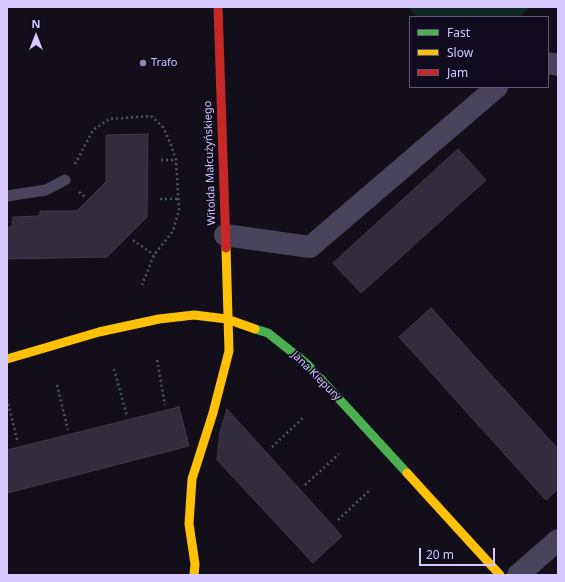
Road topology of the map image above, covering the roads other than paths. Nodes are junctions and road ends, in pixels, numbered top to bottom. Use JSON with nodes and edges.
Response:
{"nodes":[{"id":1,"x":218,"y":7,"type":"edge"},
{"id":2,"x":497,"y":88,"type":"edge"},
{"id":3,"x":65,"y":180,"type":"road end"},
{"id":4,"x":7,"y":196,"type":"edge"},
{"id":5,"x":224,"y":235,"type":"junction"},
{"id":6,"x":227,"y":318,"type":"junction"},
{"id":7,"x":7,"y":359,"type":"edge"},
{"id":8,"x":558,"y":540,"type":"edge"},
{"id":9,"x":493,"y":573,"type":"edge"},
{"id":10,"x":194,"y":575,"type":"edge"},
{"id":11,"x":518,"y":575,"type":"edge"}],
"edges":[{"from":1,"to":5,"type":"street","name":"Witolda Małcużyńskiego"},
{"from":2,"to":5,"type":"street"},
{"from":3,"to":4,"type":"lane"},
{"from":5,"to":6,"type":"street","name":"Witolda Małcużyńskiego"},
{"from":6,"to":7,"type":"street","name":"Jana Kiepury"},
{"from":6,"to":9,"type":"street","name":"Jana Kiepury"},
{"from":6,"to":10,"type":"street","name":"Witolda Małcużyńskiego"},
{"from":8,"to":11,"type":"street"}]}
